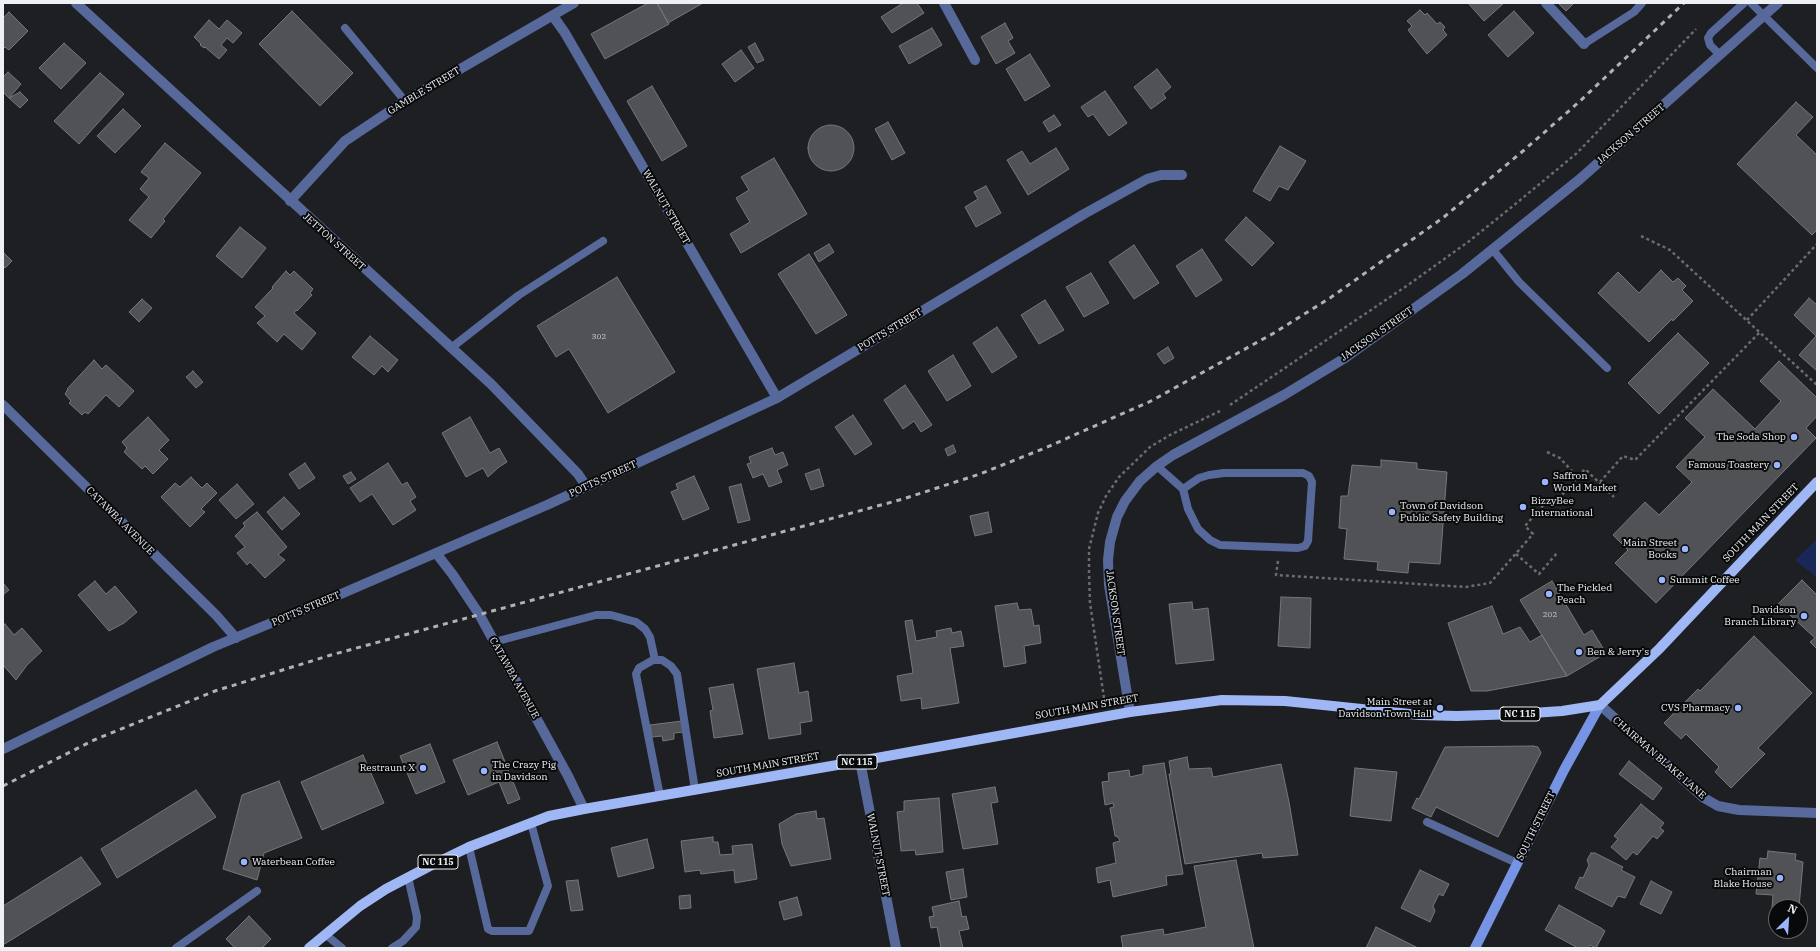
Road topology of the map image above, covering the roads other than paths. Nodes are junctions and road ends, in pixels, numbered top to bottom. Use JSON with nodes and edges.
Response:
{"nodes":[{"id":1,"x":76,"y":3,"type":"edge"},
{"id":2,"x":574,"y":3,"type":"edge"},
{"id":3,"x":944,"y":3,"type":"edge"},
{"id":4,"x":1546,"y":3,"type":"edge"},
{"id":5,"x":1642,"y":3,"type":"edge"},
{"id":6,"x":1744,"y":3,"type":"edge"},
{"id":7,"x":1751,"y":3,"type":"edge"},
{"id":8,"x":1778,"y":3,"type":"edge"},
{"id":9,"x":1763,"y":15,"type":"junction"},
{"id":10,"x":553,"y":16,"type":"junction"},
{"id":11,"x":345,"y":28,"type":"dead end"},
{"id":12,"x":1584,"y":44,"type":"joint"},
{"id":13,"x":1720,"y":55,"type":"junction"},
{"id":14,"x":975,"y":60,"type":"dead end"},
{"id":15,"x":1817,"y":68,"type":"edge"},
{"id":16,"x":405,"y":101,"type":"junction"},
{"id":17,"x":1182,"y":176,"type":"dead end"},
{"id":18,"x":290,"y":201,"type":"junction"},
{"id":19,"x":603,"y":241,"type":"dead end"},
{"id":20,"x":1493,"y":250,"type":"junction"},
{"id":21,"x":452,"y":348,"type":"junction"},
{"id":22,"x":1607,"y":368,"type":"dead end"},
{"id":23,"x":777,"y":398,"type":"junction"},
{"id":24,"x":3,"y":405,"type":"edge"},
{"id":25,"x":1157,"y":466,"type":"junction"},
{"id":26,"x":1817,"y":482,"type":"edge"},
{"id":27,"x":586,"y":486,"type":"junction"},
{"id":28,"x":1183,"y":489,"type":"junction"},
{"id":29,"x":436,"y":553,"type":"junction"},
{"id":30,"x":236,"y":638,"type":"junction"},
{"id":31,"x":494,"y":642,"type":"junction"},
{"id":32,"x":655,"y":660,"type":"junction"},
{"id":33,"x":1600,"y":706,"type":"junction"},
{"id":34,"x":1130,"y":712,"type":"junction"},
{"id":35,"x":3,"y":749,"type":"edge"},
{"id":36,"x":860,"y":762,"type":"junction"},
{"id":37,"x":695,"y":790,"type":"junction"},
{"id":38,"x":660,"y":796,"type":"junction"},
{"id":39,"x":584,"y":809,"type":"junction"},
{"id":40,"x":1817,"y":813,"type":"edge"},
{"id":41,"x":1427,"y":822,"type":"dead end"},
{"id":42,"x":531,"y":823,"type":"junction"},
{"id":43,"x":470,"y":847,"type":"junction"},
{"id":44,"x":1517,"y":863,"type":"junction"},
{"id":45,"x":408,"y":877,"type":"junction"},
{"id":46,"x":257,"y":891,"type":"dead end"},
{"id":47,"x":325,"y":934,"type":"junction"},
{"id":48,"x":176,"y":948,"type":"edge"},
{"id":49,"x":309,"y":948,"type":"edge"},
{"id":50,"x":342,"y":948,"type":"edge"},
{"id":51,"x":392,"y":948,"type":"edge"},
{"id":52,"x":896,"y":948,"type":"edge"},
{"id":53,"x":1475,"y":948,"type":"edge"}],
"edges":[{"from":1,"to":18,"type":"street","name":"JETTON STREET"},
{"from":2,"to":10,"type":"street","name":"GAMBLE STREET"},
{"from":3,"to":14,"type":"street"},
{"from":4,"to":12,"type":"street"},
{"from":5,"to":12,"type":"lane"},
{"from":6,"to":13,"type":"lane"},
{"from":7,"to":9,"type":"lane"},
{"from":8,"to":9,"type":"street","name":"JACKSON STREET"},
{"from":9,"to":13,"type":"street","name":"JACKSON STREET"},
{"from":9,"to":15,"type":"lane"},
{"from":10,"to":16,"type":"street","name":"GAMBLE STREET"},
{"from":10,"to":23,"type":"street","name":"WALNUT STREET"},
{"from":11,"to":16,"type":"lane"},
{"from":13,"to":20,"type":"street","name":"JACKSON STREET"},
{"from":16,"to":18,"type":"street","name":"GAMBLE STREET"},
{"from":17,"to":23,"type":"street","name":"POTTS STREET"},
{"from":18,"to":21,"type":"street","name":"JETTON STREET"},
{"from":19,"to":21,"type":"lane"},
{"from":20,"to":22,"type":"lane"},
{"from":20,"to":25,"type":"street","name":"JACKSON STREET"},
{"from":21,"to":27,"type":"street","name":"JETTON STREET"},
{"from":23,"to":27,"type":"street","name":"POTTS STREET"},
{"from":24,"to":30,"type":"street","name":"CATAWBA AVENUE"},
{"from":25,"to":28,"type":"lane"},
{"from":25,"to":34,"type":"street","name":"JACKSON STREET"},
{"from":26,"to":33,"type":"main road","name":"SOUTH MAIN STREET"},
{"from":27,"to":29,"type":"street","name":"POTTS STREET"},
{"from":28,"to":28,"type":"lane"},
{"from":29,"to":30,"type":"street","name":"POTTS STREET"},
{"from":29,"to":31,"type":"street","name":"CATAWBA AVENUE"},
{"from":30,"to":35,"type":"street","name":"POTTS STREET"},
{"from":31,"to":32,"type":"lane"},
{"from":31,"to":39,"type":"street","name":"CATAWBA AVENUE"},
{"from":32,"to":37,"type":"lane"},
{"from":32,"to":38,"type":"lane"},
{"from":33,"to":34,"type":"main road","name":"SOUTH MAIN STREET","number":"NC 115"},
{"from":33,"to":40,"type":"street","name":"CHAIRMAN BLAKE LANE"},
{"from":33,"to":44,"type":"street","name":"SOUTH STREET"},
{"from":34,"to":36,"type":"main road","name":"SOUTH MAIN STREET","number":"NC 115"},
{"from":36,"to":37,"type":"main road","name":"SOUTH MAIN STREET","number":"NC 115"},
{"from":36,"to":52,"type":"street","name":"WALNUT STREET"},
{"from":37,"to":38,"type":"main road","name":"SOUTH MAIN STREET","number":"NC 115"},
{"from":38,"to":39,"type":"main road","name":"SOUTH MAIN STREET","number":"NC 115"},
{"from":39,"to":42,"type":"main road","name":"SOUTH MAIN STREET","number":"NC 115"},
{"from":41,"to":44,"type":"lane"},
{"from":42,"to":43,"type":"main road","name":"SOUTH MAIN STREET","number":"NC 115"},
{"from":42,"to":43,"type":"lane"},
{"from":43,"to":45,"type":"main road","name":"SOUTH MAIN STREET","number":"NC 115"},
{"from":44,"to":53,"type":"street","name":"SOUTH STREET"},
{"from":45,"to":47,"type":"main road","name":"SOUTH MAIN STREET","number":"NC 115"},
{"from":45,"to":51,"type":"lane"},
{"from":46,"to":48,"type":"lane"},
{"from":47,"to":49,"type":"main road","name":"SOUTH MAIN STREET","number":"NC 115"},
{"from":47,"to":50,"type":"lane"}]}
